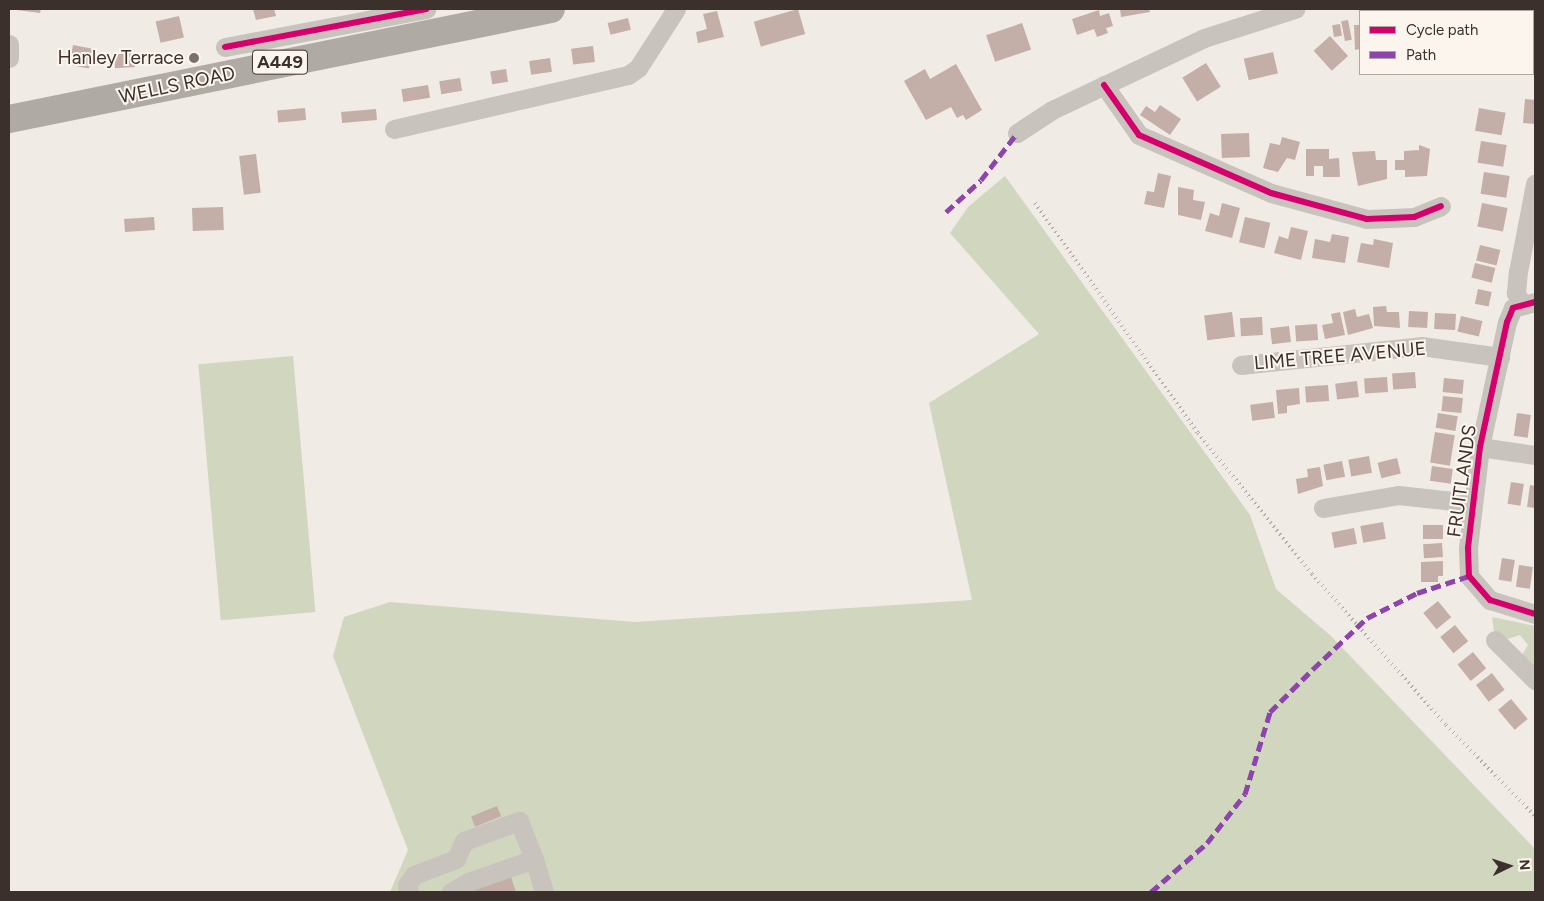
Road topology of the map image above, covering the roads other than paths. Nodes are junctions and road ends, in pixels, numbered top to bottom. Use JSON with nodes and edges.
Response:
{"nodes":[{"id":1,"x":426,"y":9,"type":"edge"},
{"id":2,"x":551,"y":9,"type":"edge"},
{"id":3,"x":676,"y":9,"type":"edge"},
{"id":4,"x":1295,"y":9,"type":"edge"},
{"id":5,"x":9,"y":44,"type":"edge"},
{"id":6,"x":225,"y":47,"type":"dead end"},
{"id":7,"x":9,"y":58,"type":"edge"},
{"id":8,"x":1104,"y":85,"type":"junction"},
{"id":9,"x":9,"y":119,"type":"edge"},
{"id":10,"x":394,"y":129,"type":"dead end"},
{"id":11,"x":1017,"y":134,"type":"dead end"},
{"id":12,"x":1535,"y":184,"type":"edge"},
{"id":13,"x":1441,"y":206,"type":"dead end"},
{"id":14,"x":1529,"y":303,"type":"edge"},
{"id":15,"x":1500,"y":357,"type":"junction"},
{"id":16,"x":1241,"y":365,"type":"dead end"},
{"id":17,"x":1480,"y":447,"type":"junction"},
{"id":18,"x":1535,"y":455,"type":"edge"},
{"id":19,"x":1472,"y":503,"type":"junction"},
{"id":20,"x":1323,"y":508,"type":"dead end"},
{"id":21,"x":1535,"y":614,"type":"edge"},
{"id":22,"x":1508,"y":646,"type":"dead end"},
{"id":23,"x":1535,"y":680,"type":"edge"},
{"id":24,"x":534,"y":859,"type":"junction"},
{"id":25,"x":409,"y":892,"type":"edge"},
{"id":26,"x":451,"y":892,"type":"edge"},
{"id":27,"x":544,"y":892,"type":"edge"}],
"edges":[{"from":1,"to":6,"type":"street"},
{"from":2,"to":9,"type":"highway","name":"WELLS ROAD","number":"A449"},
{"from":3,"to":10,"type":"street"},
{"from":4,"to":8,"type":"street"},
{"from":5,"to":7,"type":"street"},
{"from":8,"to":11,"type":"street"},
{"from":8,"to":13,"type":"street"},
{"from":12,"to":14,"type":"street"},
{"from":14,"to":15,"type":"street","name":"FRUITLANDS"},
{"from":15,"to":16,"type":"street","name":"LIME TREE AVENUE"},
{"from":15,"to":17,"type":"street","name":"FRUITLANDS"},
{"from":17,"to":18,"type":"street"},
{"from":17,"to":19,"type":"street","name":"FRUITLANDS"},
{"from":19,"to":20,"type":"street"},
{"from":19,"to":21,"type":"street","name":"FRUITLANDS"},
{"from":22,"to":23,"type":"street"},
{"from":24,"to":25,"type":"street"},
{"from":24,"to":26,"type":"street"},
{"from":24,"to":27,"type":"street"}]}
